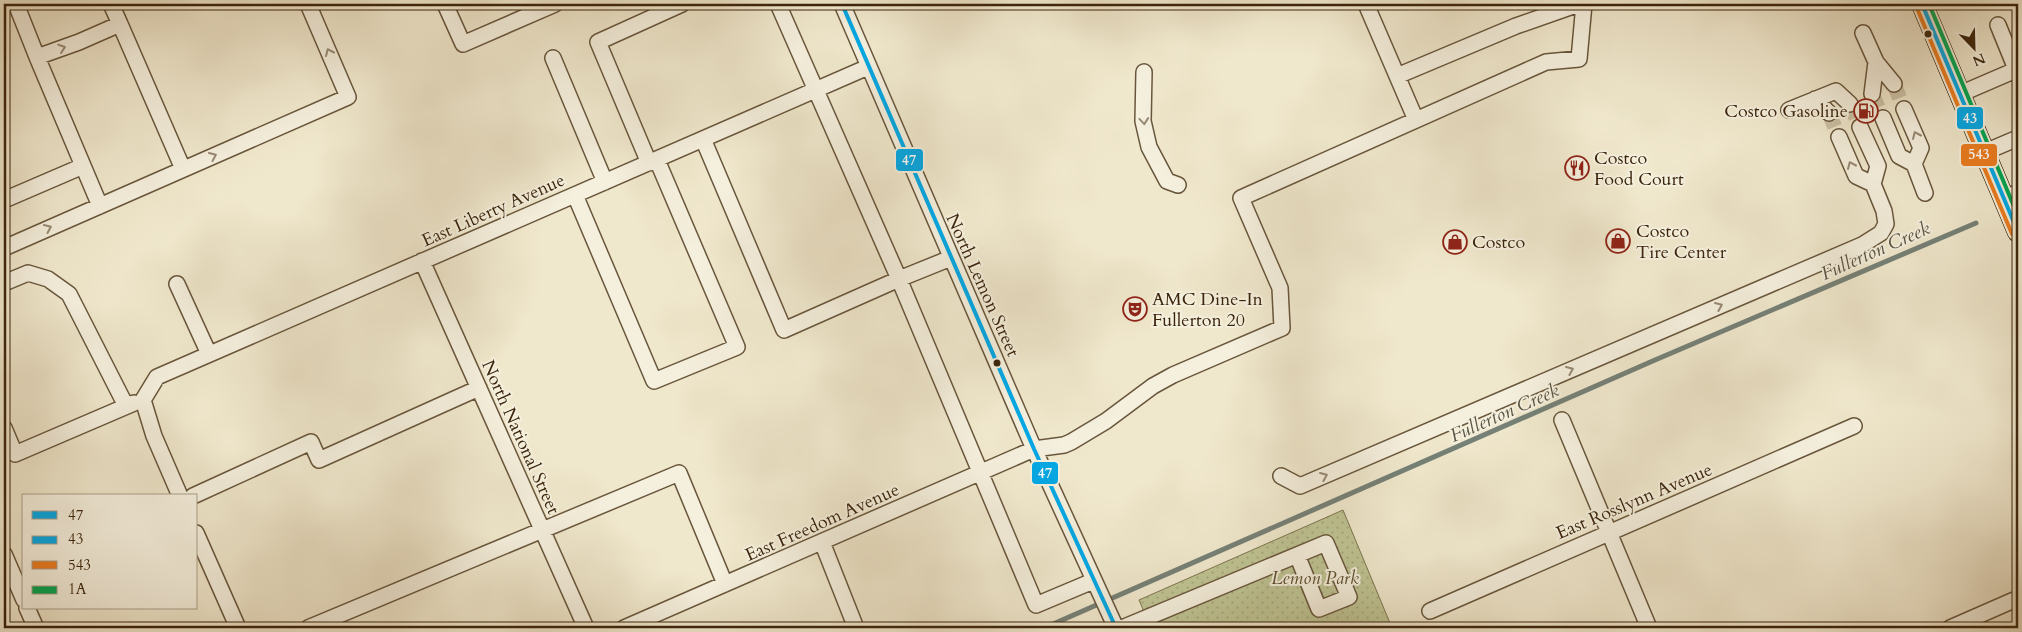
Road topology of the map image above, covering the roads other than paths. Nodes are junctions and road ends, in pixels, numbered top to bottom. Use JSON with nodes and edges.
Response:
{"nodes":[{"id":1,"x":16,"y":4,"type":"edge"},
{"id":2,"x":111,"y":4,"type":"edge"},
{"id":3,"x":308,"y":4,"type":"edge"},
{"id":4,"x":445,"y":4,"type":"edge"},
{"id":5,"x":555,"y":4,"type":"edge"},
{"id":6,"x":682,"y":4,"type":"edge"},
{"id":7,"x":778,"y":4,"type":"edge"},
{"id":8,"x":842,"y":4,"type":"edge"},
{"id":9,"x":1366,"y":4,"type":"edge"},
{"id":10,"x":1579,"y":4,"type":"edge"},
{"id":11,"x":1584,"y":4,"type":"edge"},
{"id":12,"x":1922,"y":4,"type":"edge"},
{"id":13,"x":120,"y":24,"type":"junction"},
{"id":14,"x":1998,"y":24,"type":"dead end"},
{"id":15,"x":1863,"y":33,"type":"dead end"},
{"id":16,"x":37,"y":57,"type":"junction"},
{"id":17,"x":553,"y":58,"type":"dead end"},
{"id":18,"x":1876,"y":62,"type":"junction"},
{"id":19,"x":868,"y":67,"type":"junction"},
{"id":20,"x":2018,"y":71,"type":"edge"},
{"id":21,"x":1144,"y":72,"type":"dead end"},
{"id":22,"x":1397,"y":76,"type":"junction"},
{"id":23,"x":1894,"y":84,"type":"tunnel mouth"},
{"id":24,"x":816,"y":90,"type":"junction"},
{"id":25,"x":1872,"y":94,"type":"tunnel mouth"},
{"id":26,"x":1960,"y":94,"type":"junction"},
{"id":27,"x":1815,"y":99,"type":"junction"},
{"id":28,"x":1850,"y":104,"type":"tunnel mouth"},
{"id":29,"x":1904,"y":108,"type":"tunnel mouth"},
{"id":30,"x":1789,"y":110,"type":"dead end"},
{"id":31,"x":1829,"y":113,"type":"tunnel mouth"},
{"id":32,"x":1882,"y":118,"type":"tunnel mouth"},
{"id":33,"x":1416,"y":120,"type":"junction"},
{"id":34,"x":1860,"y":127,"type":"tunnel mouth"},
{"id":35,"x":1839,"y":137,"type":"tunnel mouth"},
{"id":36,"x":2018,"y":138,"type":"edge"},
{"id":37,"x":703,"y":139,"type":"junction"},
{"id":38,"x":1984,"y":152,"type":"junction"},
{"id":39,"x":653,"y":161,"type":"junction"},
{"id":40,"x":1914,"y":164,"type":"junction"},
{"id":41,"x":83,"y":166,"type":"junction"},
{"id":42,"x":183,"y":169,"type":"junction"},
{"id":43,"x":605,"y":182,"type":"junction"},
{"id":44,"x":1873,"y":184,"type":"junction"},
{"id":45,"x":1178,"y":185,"type":"dead end"},
{"id":46,"x":1925,"y":193,"type":"dead end"},
{"id":47,"x":575,"y":195,"type":"junction"},
{"id":48,"x":2011,"y":196,"type":"edge"},
{"id":49,"x":4,"y":200,"type":"edge"},
{"id":50,"x":100,"y":206,"type":"junction"},
{"id":51,"x":2018,"y":232,"type":"edge"},
{"id":52,"x":4,"y":248,"type":"edge"},
{"id":53,"x":951,"y":258,"type":"junction"},
{"id":54,"x":422,"y":261,"type":"junction"},
{"id":55,"x":899,"y":279,"type":"junction"},
{"id":56,"x":4,"y":283,"type":"edge"},
{"id":57,"x":177,"y":284,"type":"dead end"},
{"id":58,"x":209,"y":354,"type":"junction"},
{"id":59,"x":479,"y":388,"type":"junction"},
{"id":60,"x":143,"y":400,"type":"junction"},
{"id":61,"x":126,"y":406,"type":"junction"},
{"id":62,"x":1562,"y":420,"type":"dead end"},
{"id":63,"x":1854,"y":426,"type":"dead end"},
{"id":64,"x":4,"y":428,"type":"edge"},
{"id":65,"x":1034,"y":449,"type":"junction"},
{"id":66,"x":981,"y":473,"type":"junction"},
{"id":67,"x":1281,"y":476,"type":"dead end"},
{"id":68,"x":179,"y":494,"type":"edge"},
{"id":69,"x":197,"y":494,"type":"edge"},
{"id":70,"x":542,"y":530,"type":"junction"},
{"id":71,"x":1609,"y":533,"type":"junction"},
{"id":72,"x":198,"y":538,"type":"edge"},
{"id":73,"x":822,"y":542,"type":"junction"},
{"id":74,"x":4,"y":554,"type":"edge"},
{"id":75,"x":1297,"y":555,"type":"dead end"},
{"id":76,"x":1093,"y":580,"type":"junction"},
{"id":77,"x":725,"y":584,"type":"junction"},
{"id":78,"x":22,"y":595,"type":"edge"},
{"id":79,"x":2014,"y":600,"type":"dead end"},
{"id":80,"x":28,"y":610,"type":"edge"},
{"id":81,"x":1430,"y":611,"type":"dead end"},
{"id":82,"x":1113,"y":622,"type":"edge"},
{"id":83,"x":36,"y":628,"type":"edge"},
{"id":84,"x":238,"y":628,"type":"edge"},
{"id":85,"x":308,"y":628,"type":"edge"},
{"id":86,"x":586,"y":628,"type":"edge"},
{"id":87,"x":624,"y":628,"type":"edge"},
{"id":88,"x":856,"y":628,"type":"edge"},
{"id":89,"x":1122,"y":628,"type":"edge"},
{"id":90,"x":1649,"y":628,"type":"edge"},
{"id":91,"x":1950,"y":628,"type":"edge"}],
"edges":[{"from":1,"to":16,"type":"street"},
{"from":2,"to":13,"type":"street"},
{"from":42,"to":3,"type":"street","one_way":true},
{"from":4,"to":5,"type":"street"},
{"from":6,"to":39,"type":"street"},
{"from":7,"to":24,"type":"street"},
{"from":8,"to":19,"type":"street","name":"North Lemon Street"},
{"from":9,"to":22,"type":"street"},
{"from":10,"to":22,"type":"street"},
{"from":11,"to":33,"type":"street"},
{"from":12,"to":26,"type":"main road"},
{"from":16,"to":13,"type":"street","one_way":true},
{"from":13,"to":42,"type":"street"},
{"from":14,"to":20,"type":"street"},
{"from":15,"to":18,"type":"street"},
{"from":16,"to":41,"type":"street"},
{"from":17,"to":43,"type":"street"},
{"from":18,"to":23,"type":"street"},
{"from":18,"to":25,"type":"street"},
{"from":19,"to":24,"type":"street","name":"East Liberty Avenue"},
{"from":19,"to":53,"type":"street","name":"North Lemon Street"},
{"from":20,"to":26,"type":"street"},
{"from":21,"to":45,"type":"street","one_way":true},
{"from":22,"to":33,"type":"street"},
{"from":24,"to":37,"type":"street","name":"East Liberty Avenue"},
{"from":24,"to":55,"type":"street"},
{"from":26,"to":38,"type":"main road"},
{"from":27,"to":28,"type":"street"},
{"from":27,"to":30,"type":"street"},
{"from":27,"to":31,"type":"street"},
{"from":40,"to":29,"type":"street","one_way":true},
{"from":32,"to":40,"type":"street"},
{"from":33,"to":65,"type":"street","name":"East Freedom Avenue"},
{"from":34,"to":44,"type":"street"},
{"from":44,"to":35,"type":"street","one_way":true},
{"from":36,"to":38,"type":"street"},
{"from":37,"to":39,"type":"street","name":"East Liberty Avenue"},
{"from":37,"to":55,"type":"street"},
{"from":38,"to":48,"type":"main road"},
{"from":39,"to":43,"type":"street","name":"East Liberty Avenue"},
{"from":39,"to":47,"type":"street"},
{"from":40,"to":46,"type":"street"},
{"from":41,"to":49,"type":"street"},
{"from":41,"to":50,"type":"street"},
{"from":42,"to":50,"type":"street"},
{"from":43,"to":47,"type":"street","name":"East Liberty Avenue"},
{"from":67,"to":44,"type":"street","one_way":true},
{"from":47,"to":54,"type":"street","name":"East Liberty Avenue"},
{"from":48,"to":51,"type":"main road"},
{"from":52,"to":50,"type":"street","one_way":true},
{"from":53,"to":55,"type":"street"},
{"from":53,"to":65,"type":"street","name":"North Lemon Street"},
{"from":54,"to":58,"type":"street","name":"East Liberty Avenue"},
{"from":54,"to":59,"type":"street","name":"North National Street"},
{"from":55,"to":66,"type":"street"},
{"from":56,"to":61,"type":"street"},
{"from":57,"to":58,"type":"street"},
{"from":58,"to":60,"type":"street","name":"East Liberty Avenue"},
{"from":59,"to":69,"type":"street"},
{"from":59,"to":70,"type":"street","name":"North National Street"},
{"from":60,"to":61,"type":"street"},
{"from":60,"to":68,"type":"street"},
{"from":61,"to":64,"type":"street"},
{"from":62,"to":71,"type":"street"},
{"from":63,"to":71,"type":"street","name":"East Rosslynn Avenue"},
{"from":65,"to":66,"type":"street","name":"East Freedom Avenue"},
{"from":65,"to":76,"type":"street","name":"North Lemon Street"},
{"from":66,"to":73,"type":"street","name":"East Freedom Avenue"},
{"from":66,"to":76,"type":"street"},
{"from":70,"to":77,"type":"street"},
{"from":70,"to":85,"type":"street"},
{"from":70,"to":86,"type":"street","name":"North National Street"},
{"from":71,"to":81,"type":"street","name":"East Rosslynn Avenue"},
{"from":71,"to":90,"type":"street"},
{"from":72,"to":84,"type":"street"},
{"from":73,"to":77,"type":"street","name":"East Freedom Avenue"},
{"from":73,"to":88,"type":"street"},
{"from":74,"to":78,"type":"street"},
{"from":75,"to":89,"type":"street"},
{"from":76,"to":82,"type":"street","name":"North Lemon Street"},
{"from":77,"to":87,"type":"street","name":"East Freedom Avenue"},
{"from":79,"to":91,"type":"street"},
{"from":80,"to":83,"type":"street"}]}
